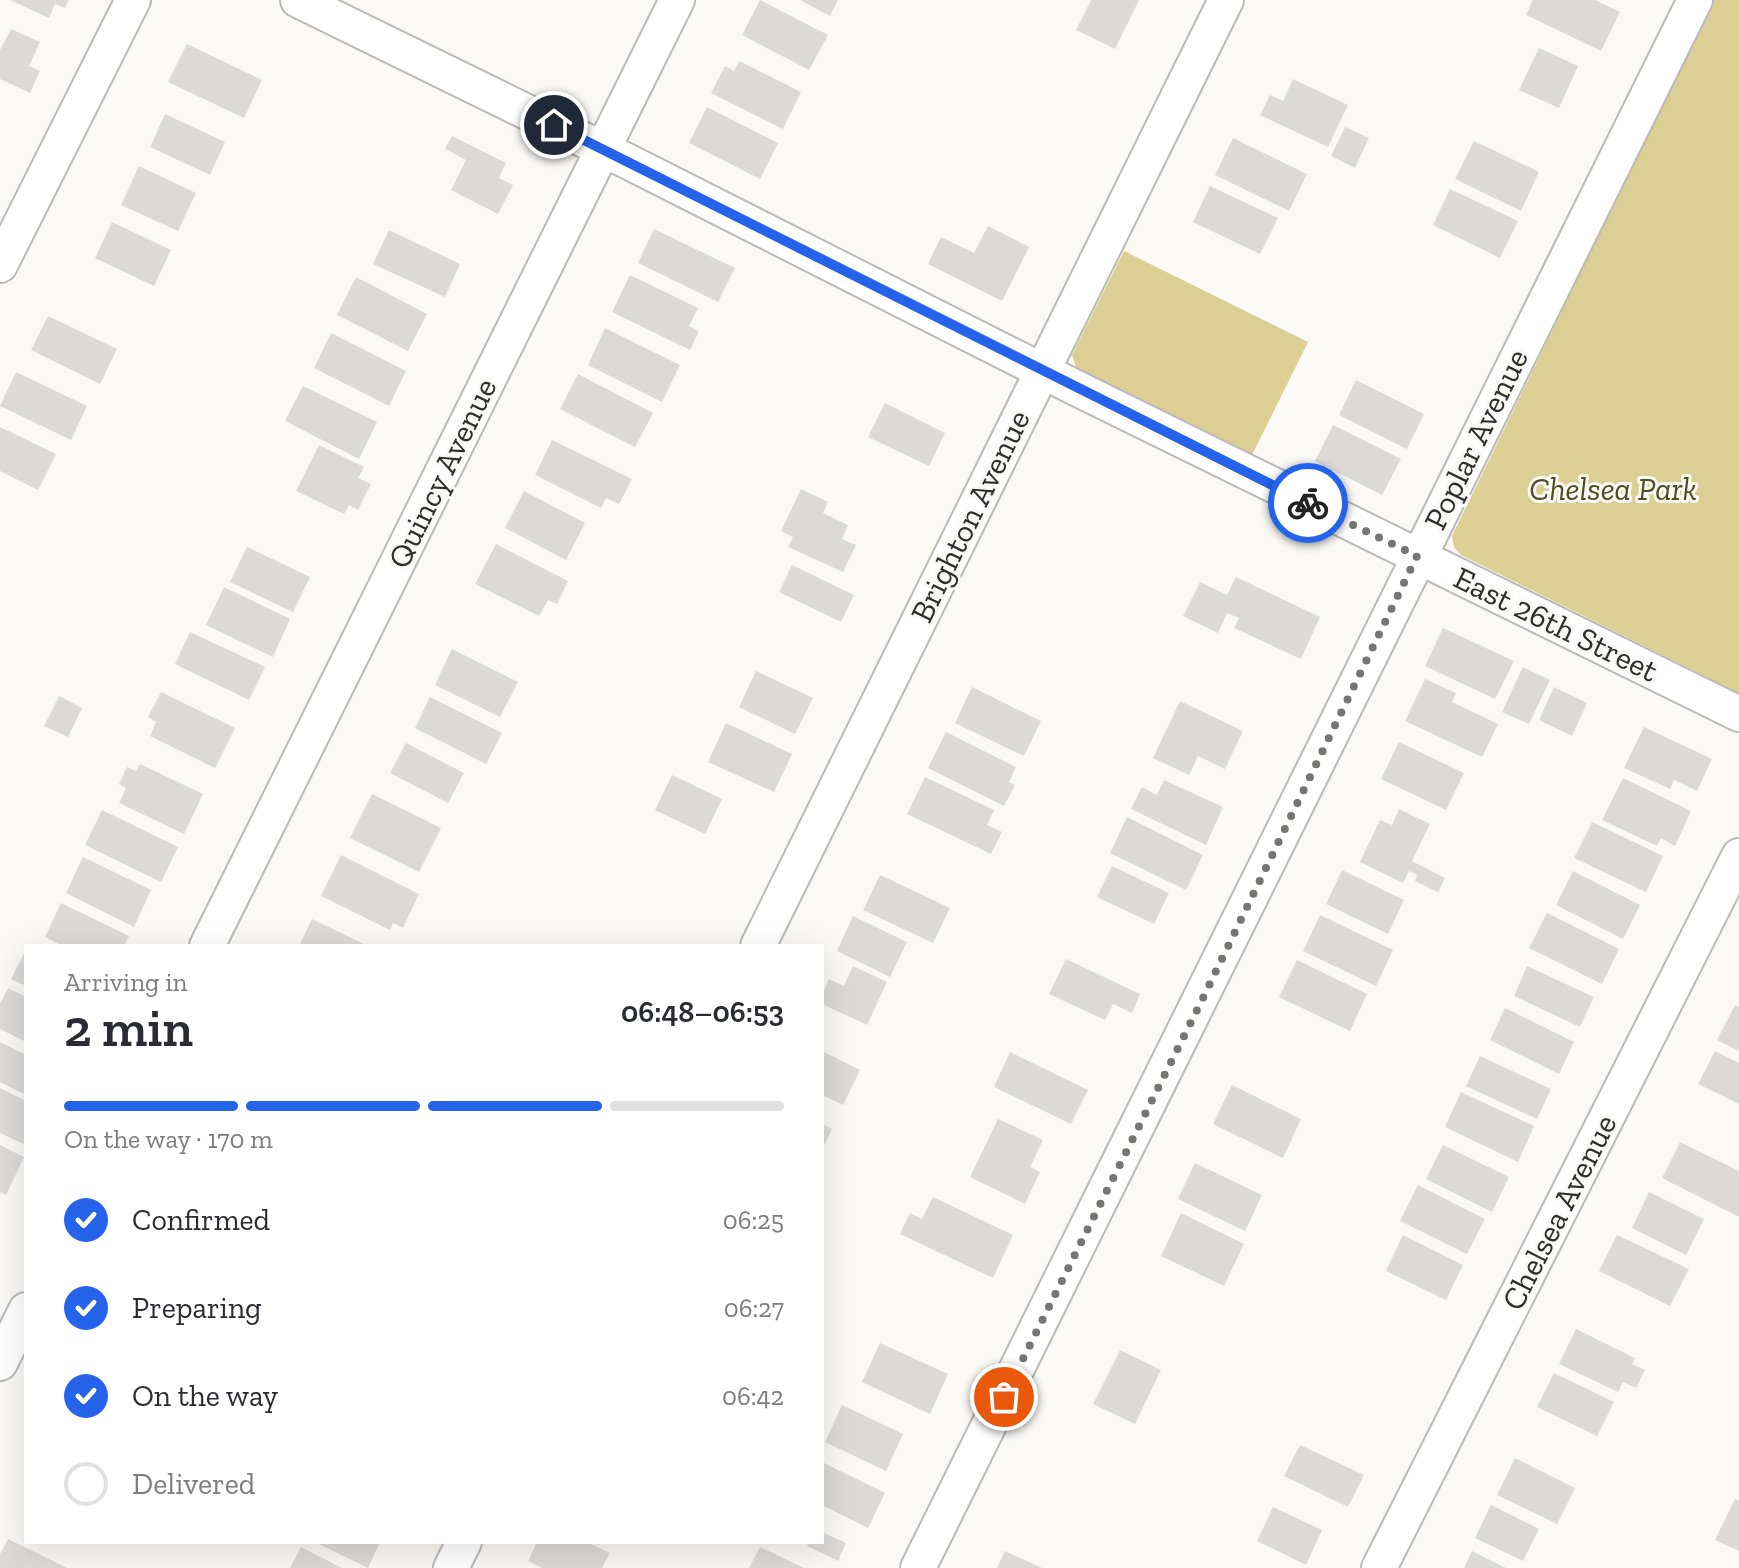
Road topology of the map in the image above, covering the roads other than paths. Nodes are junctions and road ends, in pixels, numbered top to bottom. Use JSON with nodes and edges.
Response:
{"nodes":[{"id":1,"x":133,"y":0,"type":"edge"},
{"id":2,"x":298,"y":0,"type":"edge"},
{"id":3,"x":677,"y":0,"type":"edge"},
{"id":4,"x":1226,"y":0,"type":"edge"},
{"id":5,"x":1695,"y":0,"type":"edge"},
{"id":6,"x":604,"y":150,"type":"junction"},
{"id":7,"x":0,"y":265,"type":"edge"},
{"id":8,"x":1041,"y":371,"type":"junction"},
{"id":9,"x":1417,"y":556,"type":"junction"},
{"id":10,"x":1739,"y":714,"type":"edge"},
{"id":11,"x":1739,"y":856,"type":"edge"},
{"id":12,"x":208,"y":944,"type":"edge"},
{"id":13,"x":759,"y":944,"type":"edge"},
{"id":14,"x":24,"y":1314,"type":"edge"},
{"id":15,"x":0,"y":1363,"type":"edge"},
{"id":16,"x":463,"y":1544,"type":"edge"},
{"id":17,"x":451,"y":1568,"type":"edge"},
{"id":18,"x":918,"y":1568,"type":"edge"},
{"id":19,"x":1379,"y":1568,"type":"edge"}],
"edges":[{"from":1,"to":7,"type":"street"},
{"from":2,"to":6,"type":"street","name":"East 26th Street"},
{"from":3,"to":6,"type":"street","name":"Quincy Avenue"},
{"from":4,"to":8,"type":"street","name":"Brighton Avenue"},
{"from":5,"to":9,"type":"street","name":"Poplar Avenue"},
{"from":6,"to":8,"type":"street","name":"East 26th Street"},
{"from":6,"to":12,"type":"street","name":"Quincy Avenue"},
{"from":8,"to":9,"type":"street","name":"East 26th Street"},
{"from":8,"to":13,"type":"street","name":"Brighton Avenue"},
{"from":9,"to":10,"type":"street","name":"East 26th Street"},
{"from":9,"to":18,"type":"street","name":"Poplar Avenue"},
{"from":11,"to":19,"type":"street","name":"Chelsea Avenue"},
{"from":14,"to":15,"type":"street"},
{"from":16,"to":17,"type":"street"}]}
